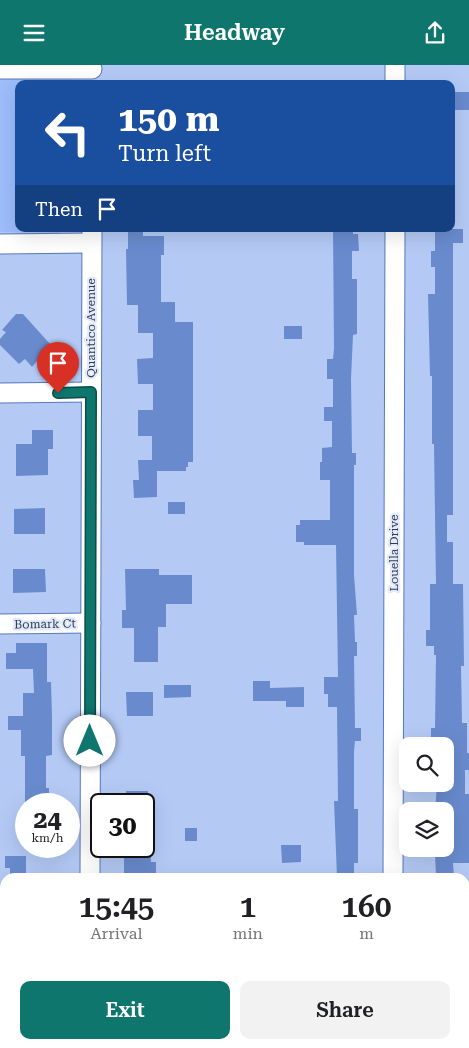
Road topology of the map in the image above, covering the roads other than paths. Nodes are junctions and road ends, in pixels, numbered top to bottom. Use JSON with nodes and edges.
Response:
{"nodes":[{"id":1,"x":396,"y":65,"type":"edge"},
{"id":2,"x":0,"y":69,"type":"edge"},
{"id":3,"x":92,"y":73,"type":"edge"},
{"id":4,"x":35,"y":76,"type":"edge"},
{"id":5,"x":396,"y":80,"type":"edge"},
{"id":6,"x":395,"y":232,"type":"edge"},
{"id":7,"x":91,"y":236,"type":"edge"},
{"id":8,"x":0,"y":244,"type":"edge"},
{"id":9,"x":91,"y":392,"type":"junction"},
{"id":10,"x":0,"y":393,"type":"edge"},
{"id":11,"x":91,"y":623,"type":"junction"},
{"id":12,"x":0,"y":624,"type":"edge"},
{"id":13,"x":90,"y":873,"type":"edge"},
{"id":14,"x":393,"y":873,"type":"edge"}],
"edges":[{"from":1,"to":5,"type":"street"},
{"from":2,"to":4,"type":"street"},
{"from":3,"to":4,"type":"street"},
{"from":6,"to":14,"type":"street","name":"Louella Drive"},
{"from":7,"to":8,"type":"street"},
{"from":7,"to":9,"type":"street","name":"Quantico Avenue"},
{"from":9,"to":10,"type":"street"},
{"from":9,"to":11,"type":"street","name":"Quantico Avenue"},
{"from":11,"to":12,"type":"street","name":"Bomark Ct"},
{"from":11,"to":13,"type":"street","name":"Quantico Avenue"}]}
